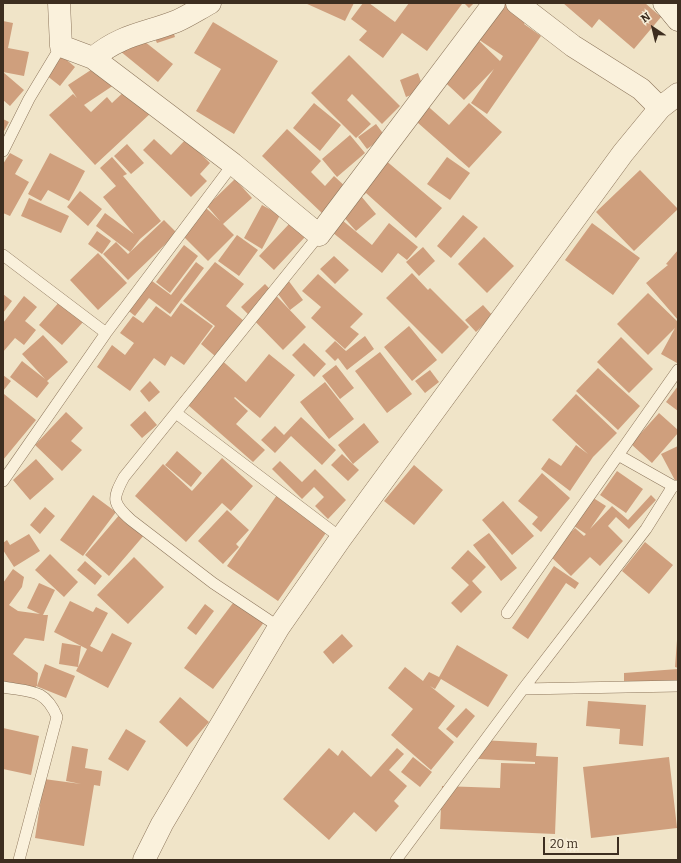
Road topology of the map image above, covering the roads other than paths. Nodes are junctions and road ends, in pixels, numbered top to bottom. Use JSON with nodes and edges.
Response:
{"nodes":[{"id":1,"x":59,"y":3,"type":"edge"},
{"id":2,"x":210,"y":3,"type":"edge"},
{"id":3,"x":494,"y":3,"type":"edge"},
{"id":4,"x":517,"y":3,"type":"edge"},
{"id":5,"x":664,"y":3,"type":"edge"},
{"id":6,"x":678,"y":20,"type":"edge"},
{"id":7,"x":61,"y":46,"type":"junction"},
{"id":8,"x":94,"y":58,"type":"junction"},
{"id":9,"x":678,"y":94,"type":"edge"},
{"id":10,"x":660,"y":108,"type":"junction"},
{"id":11,"x":3,"y":151,"type":"edge"},
{"id":12,"x":233,"y":164,"type":"junction"},
{"id":13,"x":319,"y":235,"type":"junction"},
{"id":14,"x":3,"y":255,"type":"edge"},
{"id":15,"x":106,"y":332,"type":"junction"},
{"id":16,"x":678,"y":370,"type":"edge"},
{"id":17,"x":176,"y":413,"type":"junction"},
{"id":18,"x":618,"y":455,"type":"junction"},
{"id":19,"x":3,"y":481,"type":"edge"},
{"id":20,"x":676,"y":486,"type":"edge"},
{"id":21,"x":341,"y":538,"type":"junction"},
{"id":22,"x":506,"y":613,"type":"dead end"},
{"id":23,"x":279,"y":627,"type":"junction"},
{"id":24,"x":3,"y":686,"type":"edge"},
{"id":25,"x":678,"y":686,"type":"edge"},
{"id":26,"x":522,"y":689,"type":"junction"},
{"id":27,"x":19,"y":860,"type":"edge"},
{"id":28,"x":144,"y":860,"type":"edge"},
{"id":29,"x":396,"y":860,"type":"edge"}],
"edges":[{"from":1,"to":7,"type":"street"},
{"from":2,"to":8,"type":"street"},
{"from":3,"to":13,"type":"street"},
{"from":4,"to":10,"type":"street"},
{"from":5,"to":6,"type":"street"},
{"from":7,"to":8,"type":"street"},
{"from":7,"to":11,"type":"lane"},
{"from":8,"to":12,"type":"street"},
{"from":9,"to":10,"type":"street"},
{"from":10,"to":21,"type":"street"},
{"from":12,"to":13,"type":"street"},
{"from":12,"to":15,"type":"lane"},
{"from":13,"to":17,"type":"lane"},
{"from":14,"to":15,"type":"lane"},
{"from":15,"to":19,"type":"lane"},
{"from":16,"to":18,"type":"lane"},
{"from":17,"to":21,"type":"lane"},
{"from":17,"to":23,"type":"lane"},
{"from":18,"to":20,"type":"lane"},
{"from":18,"to":22,"type":"lane"},
{"from":20,"to":26,"type":"lane"},
{"from":21,"to":23,"type":"street"},
{"from":23,"to":28,"type":"street"},
{"from":24,"to":27,"type":"lane"},
{"from":25,"to":26,"type":"lane"},
{"from":26,"to":29,"type":"lane"}]}
